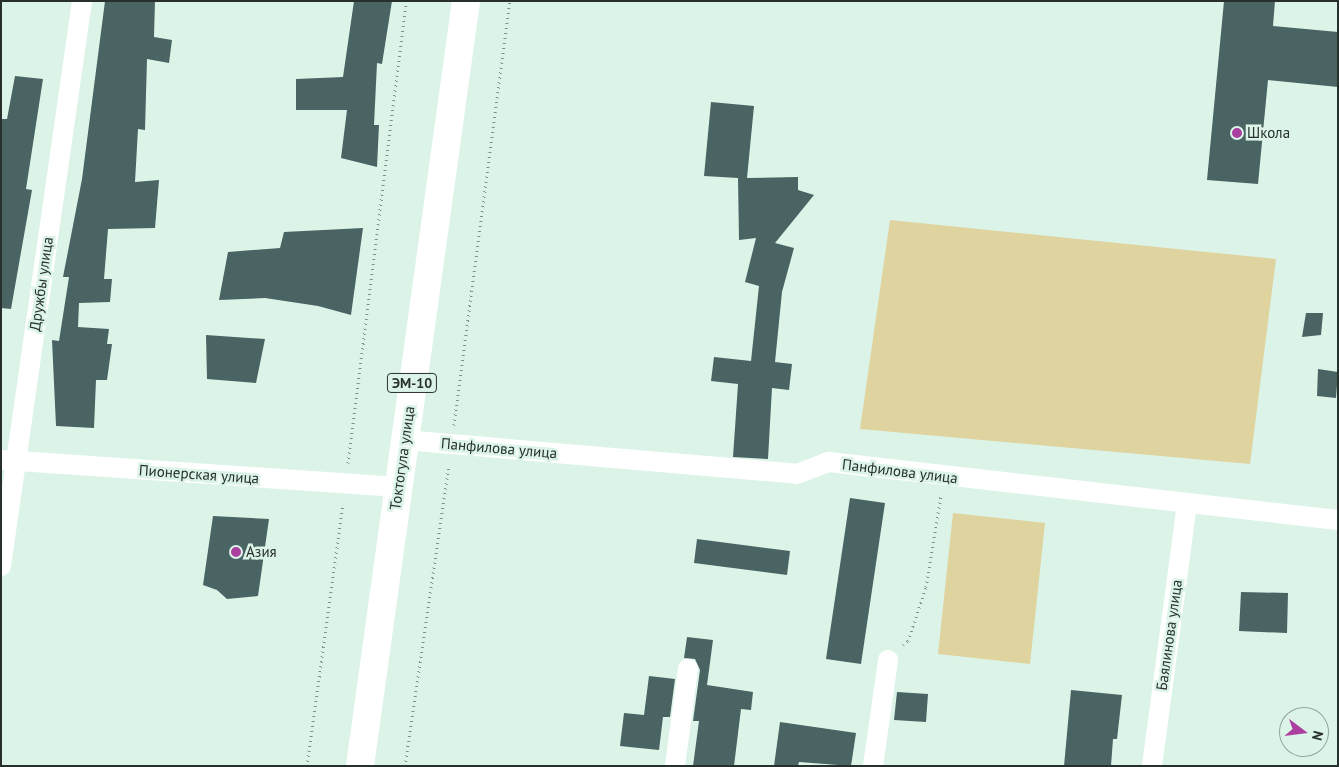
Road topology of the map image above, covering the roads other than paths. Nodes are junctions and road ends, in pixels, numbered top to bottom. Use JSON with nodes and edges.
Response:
{"nodes":[{"id":1,"x":82,"y":1,"type":"edge"},
{"id":2,"x":466,"y":1,"type":"edge"},
{"id":3,"x":404,"y":440,"type":"junction"},
{"id":4,"x":8,"y":461,"type":"edge"},
{"id":5,"x":398,"y":487,"type":"junction"},
{"id":6,"x":1187,"y":503,"type":"junction"},
{"id":7,"x":1338,"y":520,"type":"edge"},
{"id":8,"x":1,"y":566,"type":"edge"},
{"id":9,"x":888,"y":660,"type":"road end"},
{"id":10,"x":688,"y":669,"type":"dead end"},
{"id":11,"x":360,"y":766,"type":"edge"},
{"id":12,"x":675,"y":766,"type":"edge"},
{"id":13,"x":873,"y":766,"type":"edge"},
{"id":14,"x":1152,"y":766,"type":"edge"}],
"edges":[{"from":1,"to":4,"type":"street","name":"Дружбы улица"},
{"from":2,"to":3,"type":"highway","name":"Токтогула улица","number":"ЭМ-10"},
{"from":3,"to":5,"type":"highway","name":"Токтогула улица","number":"ЭМ-10"},
{"from":3,"to":6,"type":"street","name":"Панфилова улица"},
{"from":4,"to":5,"type":"street","name":"Пионерская улица"},
{"from":4,"to":8,"type":"street","name":"Дружбы улица"},
{"from":5,"to":11,"type":"highway","name":"Токтогула улица","number":"ЭМ-10"},
{"from":6,"to":7,"type":"street","name":"Панфилова улица"},
{"from":6,"to":14,"type":"street","name":"Баялинова улица"},
{"from":9,"to":13,"type":"street"},
{"from":10,"to":12,"type":"street"}]}
